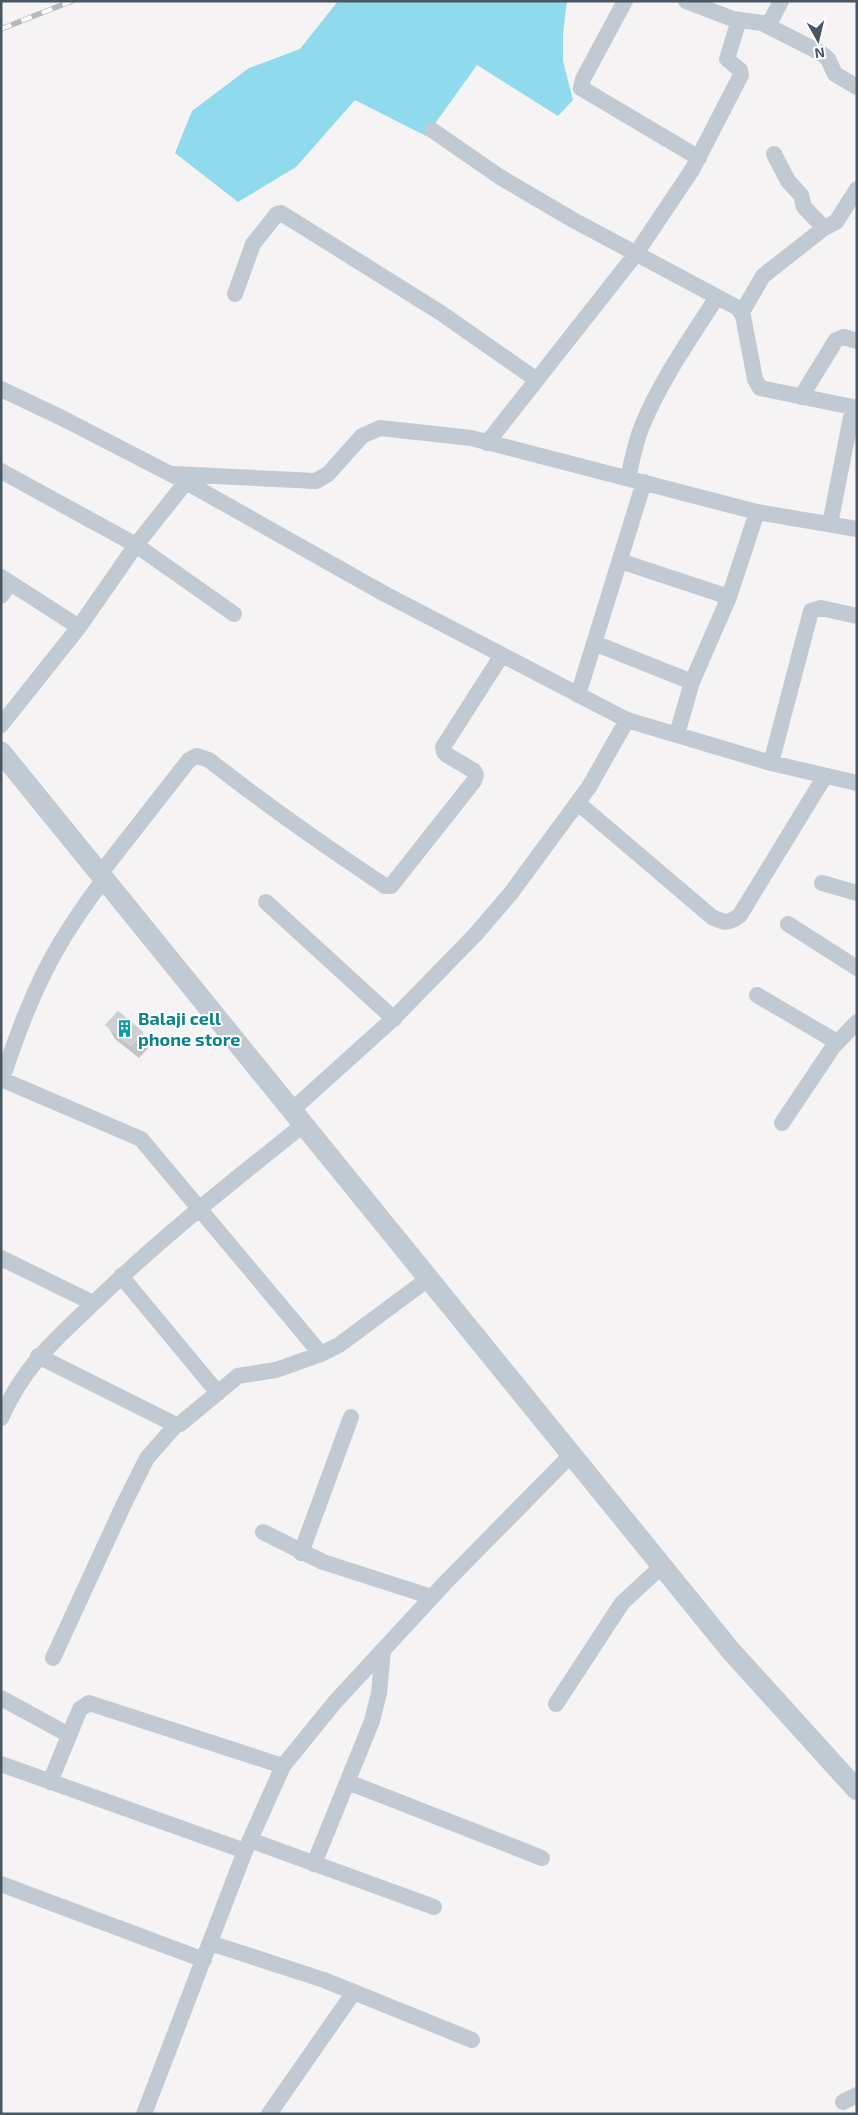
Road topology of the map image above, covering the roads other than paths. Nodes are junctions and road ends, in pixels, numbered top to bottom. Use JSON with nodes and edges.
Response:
{"nodes":[{"id":1,"x":625,"y":1,"type":"edge"},
{"id":2,"x":686,"y":1,"type":"edge"},
{"id":3,"x":781,"y":1,"type":"edge"},
{"id":4,"x":739,"y":20,"type":"junction"},
{"id":5,"x":768,"y":26,"type":"junction"},
{"id":6,"x":857,"y":87,"type":"edge"},
{"id":7,"x":432,"y":130,"type":"dead end"},
{"id":8,"x":774,"y":154,"type":"dead end"},
{"id":9,"x":699,"y":158,"type":"junction"},
{"id":10,"x":857,"y":189,"type":"edge"},
{"id":11,"x":824,"y":228,"type":"junction"},
{"id":12,"x":635,"y":255,"type":"junction"},
{"id":13,"x":235,"y":294,"type":"dead end"},
{"id":14,"x":717,"y":297,"type":"junction"},
{"id":15,"x":742,"y":312,"type":"junction"},
{"id":16,"x":857,"y":341,"type":"edge"},
{"id":17,"x":537,"y":380,"type":"junction"},
{"id":18,"x":1,"y":390,"type":"edge"},
{"id":19,"x":801,"y":397,"type":"junction"},
{"id":20,"x":855,"y":407,"type":"edge"},
{"id":21,"x":487,"y":442,"type":"junction"},
{"id":22,"x":1,"y":471,"type":"edge"},
{"id":23,"x":169,"y":474,"type":"junction"},
{"id":24,"x":628,"y":478,"type":"junction"},
{"id":25,"x":186,"y":482,"type":"junction"},
{"id":26,"x":644,"y":482,"type":"junction"},
{"id":27,"x":757,"y":512,"type":"junction"},
{"id":28,"x":830,"y":524,"type":"junction"},
{"id":29,"x":857,"y":529,"type":"edge"},
{"id":30,"x":136,"y":545,"type":"junction"},
{"id":31,"x":620,"y":561,"type":"junction"},
{"id":32,"x":4,"y":585,"type":"edge"},
{"id":33,"x":729,"y":597,"type":"junction"},
{"id":34,"x":234,"y":614,"type":"dead end"},
{"id":35,"x":857,"y":616,"type":"edge"},
{"id":36,"x":78,"y":627,"type":"junction"},
{"id":37,"x":594,"y":643,"type":"junction"},
{"id":38,"x":502,"y":655,"type":"junction"},
{"id":39,"x":692,"y":682,"type":"junction"},
{"id":40,"x":578,"y":695,"type":"junction"},
{"id":41,"x":627,"y":720,"type":"junction"},
{"id":42,"x":1,"y":725,"type":"edge"},
{"id":43,"x":676,"y":734,"type":"junction"},
{"id":44,"x":3,"y":760,"type":"edge"},
{"id":45,"x":772,"y":763,"type":"junction"},
{"id":46,"x":825,"y":776,"type":"junction"},
{"id":47,"x":857,"y":783,"type":"edge"},
{"id":48,"x":578,"y":802,"type":"junction"},
{"id":49,"x":102,"y":876,"type":"junction"},
{"id":50,"x":822,"y":883,"type":"dead end"},
{"id":51,"x":857,"y":893,"type":"edge"},
{"id":52,"x":266,"y":902,"type":"dead end"},
{"id":53,"x":788,"y":924,"type":"dead end"},
{"id":54,"x":857,"y":968,"type":"edge"},
{"id":55,"x":757,"y":995,"type":"dead end"},
{"id":56,"x":394,"y":1019,"type":"junction"},
{"id":57,"x":857,"y":1022,"type":"edge"},
{"id":58,"x":837,"y":1042,"type":"junction"},
{"id":59,"x":1,"y":1079,"type":"edge"},
{"id":60,"x":297,"y":1118,"type":"junction"},
{"id":61,"x":782,"y":1123,"type":"dead end"},
{"id":62,"x":198,"y":1208,"type":"junction"},
{"id":63,"x":1,"y":1258,"type":"edge"},
{"id":64,"x":121,"y":1276,"type":"junction"},
{"id":65,"x":428,"y":1279,"type":"junction"},
{"id":66,"x":93,"y":1303,"type":"junction"},
{"id":67,"x":321,"y":1354,"type":"junction"},
{"id":68,"x":38,"y":1356,"type":"junction"},
{"id":69,"x":218,"y":1393,"type":"junction"},
{"id":70,"x":351,"y":1417,"type":"dead end"},
{"id":71,"x":1,"y":1418,"type":"edge"},
{"id":72,"x":176,"y":1424,"type":"junction"},
{"id":73,"x":571,"y":1455,"type":"junction"},
{"id":74,"x":263,"y":1532,"type":"dead end"},
{"id":75,"x":301,"y":1553,"type":"junction"},
{"id":76,"x":662,"y":1566,"type":"junction"},
{"id":77,"x":432,"y":1597,"type":"junction"},
{"id":78,"x":383,"y":1650,"type":"junction"},
{"id":79,"x":53,"y":1658,"type":"dead end"},
{"id":80,"x":1,"y":1698,"type":"edge"},
{"id":81,"x":556,"y":1704,"type":"dead end"},
{"id":82,"x":69,"y":1735,"type":"junction"},
{"id":83,"x":1,"y":1764,"type":"edge"},
{"id":84,"x":283,"y":1766,"type":"junction"},
{"id":85,"x":50,"y":1782,"type":"junction"},
{"id":86,"x":348,"y":1782,"type":"junction"},
{"id":87,"x":857,"y":1790,"type":"edge"},
{"id":88,"x":248,"y":1846,"type":"junction"},
{"id":89,"x":542,"y":1858,"type":"dead end"},
{"id":90,"x":314,"y":1864,"type":"junction"},
{"id":91,"x":1,"y":1884,"type":"edge"},
{"id":92,"x":434,"y":1907,"type":"dead end"},
{"id":93,"x":210,"y":1943,"type":"junction"},
{"id":94,"x":204,"y":1960,"type":"junction"},
{"id":95,"x":354,"y":1992,"type":"junction"},
{"id":96,"x":472,"y":2040,"type":"dead end"},
{"id":97,"x":144,"y":2114,"type":"edge"},
{"id":98,"x":269,"y":2114,"type":"edge"}],
"edges":[{"from":1,"to":9,"type":"street"},
{"from":2,"to":4,"type":"street"},
{"from":3,"to":5,"type":"street"},
{"from":4,"to":5,"type":"street"},
{"from":4,"to":9,"type":"street"},
{"from":5,"to":6,"type":"street"},
{"from":7,"to":12,"type":"street"},
{"from":8,"to":11,"type":"street"},
{"from":9,"to":12,"type":"street"},
{"from":10,"to":11,"type":"street"},
{"from":11,"to":15,"type":"street"},
{"from":12,"to":14,"type":"street"},
{"from":12,"to":17,"type":"street"},
{"from":13,"to":17,"type":"street"},
{"from":14,"to":15,"type":"street"},
{"from":14,"to":24,"type":"street"},
{"from":15,"to":19,"type":"street"},
{"from":16,"to":19,"type":"street"},
{"from":17,"to":21,"type":"street"},
{"from":18,"to":23,"type":"street"},
{"from":19,"to":20,"type":"street"},
{"from":20,"to":28,"type":"street"},
{"from":21,"to":23,"type":"street"},
{"from":21,"to":24,"type":"street"},
{"from":22,"to":30,"type":"street"},
{"from":23,"to":25,"type":"street"},
{"from":24,"to":26,"type":"street"},
{"from":25,"to":30,"type":"street"},
{"from":25,"to":38,"type":"street"},
{"from":26,"to":27,"type":"street"},
{"from":26,"to":31,"type":"street"},
{"from":27,"to":28,"type":"street"},
{"from":27,"to":33,"type":"street"},
{"from":28,"to":29,"type":"street"},
{"from":30,"to":34,"type":"street"},
{"from":30,"to":36,"type":"street"},
{"from":31,"to":33,"type":"street"},
{"from":31,"to":37,"type":"street"},
{"from":32,"to":36,"type":"street"},
{"from":33,"to":39,"type":"street"},
{"from":35,"to":45,"type":"street"},
{"from":36,"to":42,"type":"street"},
{"from":37,"to":39,"type":"street"},
{"from":37,"to":40,"type":"street"},
{"from":38,"to":40,"type":"street"},
{"from":38,"to":49,"type":"street"},
{"from":39,"to":43,"type":"street"},
{"from":40,"to":41,"type":"street"},
{"from":41,"to":43,"type":"street"},
{"from":41,"to":48,"type":"street"},
{"from":43,"to":45,"type":"street"},
{"from":44,"to":49,"type":"street"},
{"from":45,"to":46,"type":"street"},
{"from":46,"to":47,"type":"street"},
{"from":46,"to":48,"type":"street"},
{"from":48,"to":56,"type":"street"},
{"from":49,"to":59,"type":"street"},
{"from":49,"to":60,"type":"street"},
{"from":50,"to":51,"type":"street"},
{"from":52,"to":56,"type":"street"},
{"from":53,"to":54,"type":"street"},
{"from":55,"to":58,"type":"street"},
{"from":56,"to":60,"type":"street"},
{"from":57,"to":58,"type":"street"},
{"from":58,"to":61,"type":"street"},
{"from":59,"to":62,"type":"street"},
{"from":60,"to":62,"type":"street"},
{"from":60,"to":65,"type":"street"},
{"from":62,"to":64,"type":"street"},
{"from":62,"to":67,"type":"street"},
{"from":63,"to":66,"type":"street"},
{"from":64,"to":66,"type":"street"},
{"from":64,"to":69,"type":"street"},
{"from":65,"to":67,"type":"street"},
{"from":65,"to":73,"type":"street"},
{"from":66,"to":68,"type":"street"},
{"from":67,"to":69,"type":"street"},
{"from":68,"to":71,"type":"street"},
{"from":68,"to":72,"type":"street"},
{"from":69,"to":72,"type":"street"},
{"from":70,"to":75,"type":"street"},
{"from":72,"to":79,"type":"street"},
{"from":73,"to":76,"type":"street"},
{"from":73,"to":77,"type":"street"},
{"from":74,"to":75,"type":"street"},
{"from":75,"to":77,"type":"street"},
{"from":76,"to":81,"type":"street"},
{"from":76,"to":87,"type":"street"},
{"from":77,"to":78,"type":"street"},
{"from":78,"to":84,"type":"street"},
{"from":78,"to":86,"type":"street"},
{"from":80,"to":82,"type":"street"},
{"from":82,"to":84,"type":"street"},
{"from":82,"to":85,"type":"street"},
{"from":83,"to":85,"type":"street"},
{"from":84,"to":88,"type":"street"},
{"from":85,"to":88,"type":"street"},
{"from":86,"to":89,"type":"street"},
{"from":86,"to":90,"type":"street"},
{"from":88,"to":90,"type":"street"},
{"from":88,"to":93,"type":"street"},
{"from":90,"to":92,"type":"street"},
{"from":91,"to":94,"type":"street"},
{"from":93,"to":94,"type":"street"},
{"from":93,"to":95,"type":"street"},
{"from":94,"to":97,"type":"street"},
{"from":95,"to":96,"type":"street"},
{"from":95,"to":98,"type":"street"}]}
